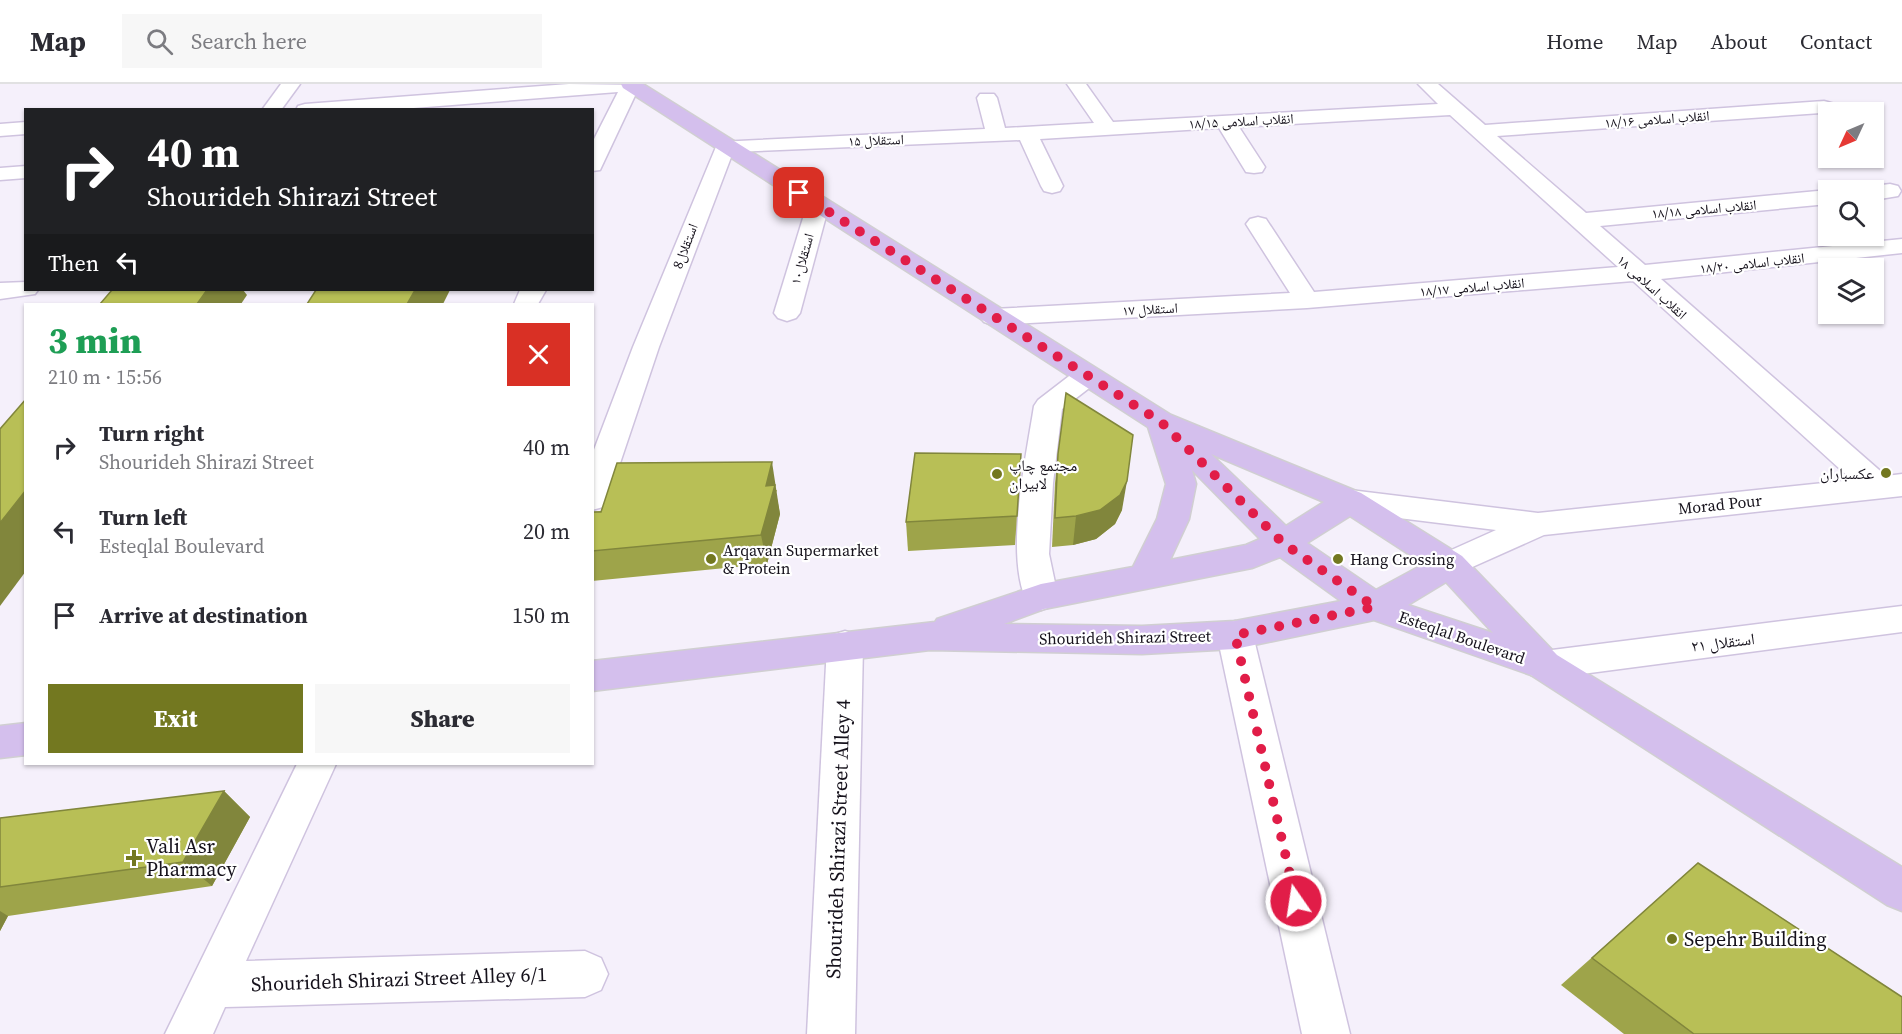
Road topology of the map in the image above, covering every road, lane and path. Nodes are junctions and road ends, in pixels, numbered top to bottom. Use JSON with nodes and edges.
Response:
{"nodes":[{"id":1,"x":291,"y":84,"type":"edge"},
{"id":2,"x":631,"y":84,"type":"edge"},
{"id":3,"x":1076,"y":84,"type":"edge"},
{"id":4,"x":1427,"y":84,"type":"edge"},
{"id":5,"x":448,"y":97,"type":"edge"},
{"id":6,"x":987,"y":98,"type":"dead end"},
{"id":7,"x":1818,"y":106,"type":"edge"},
{"id":8,"x":273,"y":108,"type":"edge"},
{"id":9,"x":327,"y":108,"type":"edge"},
{"id":10,"x":1455,"y":109,"type":"junction"},
{"id":11,"x":1225,"y":122,"type":"junction"},
{"id":12,"x":24,"y":128,"type":"edge"},
{"id":13,"x":1107,"y":129,"type":"junction"},
{"id":14,"x":0,"y":130,"type":"edge"},
{"id":15,"x":1479,"y":131,"type":"junction"},
{"id":16,"x":1027,"y":134,"type":"junction"},
{"id":17,"x":997,"y":135,"type":"junction"},
{"id":18,"x":725,"y":146,"type":"junction"},
{"id":19,"x":594,"y":161,"type":"edge"},
{"id":20,"x":1254,"y":167,"type":"dead end"},
{"id":21,"x":24,"y":172,"type":"edge"},
{"id":22,"x":0,"y":174,"type":"edge"},
{"id":23,"x":1052,"y":186,"type":"dead end"},
{"id":24,"x":1818,"y":198,"type":"edge"},
{"id":25,"x":818,"y":205,"type":"junction"},
{"id":26,"x":1579,"y":221,"type":"junction"},
{"id":27,"x":1258,"y":224,"type":"dead end"},
{"id":28,"x":1902,"y":246,"type":"edge"},
{"id":29,"x":1637,"y":273,"type":"junction"},
{"id":30,"x":24,"y":289,"type":"edge"},
{"id":31,"x":0,"y":291,"type":"edge"},
{"id":32,"x":1307,"y":300,"type":"junction"},
{"id":33,"x":787,"y":313,"type":"dead end"},
{"id":34,"x":993,"y":317,"type":"junction"},
{"id":35,"x":1088,"y":376,"type":"junction"},
{"id":36,"x":1161,"y":422,"type":"junction"},
{"id":37,"x":1890,"y":486,"type":"edge"},
{"id":38,"x":594,"y":493,"type":"edge"},
{"id":39,"x":1350,"y":501,"type":"junction"},
{"id":40,"x":1538,"y":524,"type":"junction"},
{"id":41,"x":1283,"y":543,"type":"junction"},
{"id":42,"x":1450,"y":565,"type":"junction"},
{"id":43,"x":1145,"y":577,"type":"junction"},
{"id":44,"x":1041,"y":597,"type":"junction"},
{"id":45,"x":1375,"y":607,"type":"junction"},
{"id":46,"x":1902,"y":619,"type":"edge"},
{"id":47,"x":1235,"y":635,"type":"junction"},
{"id":48,"x":930,"y":636,"type":"junction"},
{"id":49,"x":845,"y":645,"type":"junction"},
{"id":50,"x":1544,"y":665,"type":"junction"},
{"id":51,"x":594,"y":676,"type":"edge"},
{"id":52,"x":24,"y":739,"type":"edge"},
{"id":53,"x":0,"y":742,"type":"edge"},
{"id":54,"x":316,"y":765,"type":"edge"},
{"id":55,"x":1895,"y":881,"type":"edge"},
{"id":56,"x":585,"y":974,"type":"dead end"},
{"id":57,"x":212,"y":985,"type":"junction"},
{"id":58,"x":189,"y":1034,"type":"edge"},
{"id":59,"x":831,"y":1034,"type":"edge"},
{"id":60,"x":1326,"y":1034,"type":"edge"}],
"edges":[{"from":1,"to":8,"type":"street"},
{"from":2,"to":5,"type":"street"},
{"from":2,"to":18,"type":"main road","name":"Esteqlal Boulevard"},
{"from":2,"to":19,"type":"street"},
{"from":3,"to":13,"type":"street"},
{"from":4,"to":10,"type":"street","name":"۱۸ انقلاب اسلامی"},
{"from":5,"to":9,"type":"street"},
{"from":6,"to":17,"type":"street"},
{"from":7,"to":15,"type":"street","name":"۱۸/۱۶ انقلاب اسلامی"},
{"from":10,"to":11,"type":"street","name":"۱۸/۱۵ انقلاب اسلامی"},
{"from":10,"to":15,"type":"street","name":"۱۸ انقلاب اسلامی"},
{"from":11,"to":13,"type":"street","name":"۱۸/۱۵ انقلاب اسلامی"},
{"from":11,"to":20,"type":"street"},
{"from":12,"to":14,"type":"street"},
{"from":13,"to":16,"type":"street","name":"۱۸/۱۵ انقلاب اسلامی"},
{"from":15,"to":26,"type":"street","name":"۱۸ انقلاب اسلامی"},
{"from":16,"to":17,"type":"street","name":"۱۵ استقلال"},
{"from":16,"to":23,"type":"street"},
{"from":17,"to":18,"type":"street","name":"۱۵ استقلال"},
{"from":18,"to":25,"type":"main road","name":"Esteqlal Boulevard"},
{"from":18,"to":38,"type":"street","name":"استقلال8"},
{"from":21,"to":22,"type":"street"},
{"from":24,"to":26,"type":"street","name":"۱۸/۱۸ انقلاب اسلامی"},
{"from":25,"to":33,"type":"street","name":"استقلال۱۰"},
{"from":25,"to":34,"type":"main road","name":"Esteqlal Boulevard"},
{"from":26,"to":29,"type":"street","name":"۱۸ انقلاب اسلامی"},
{"from":27,"to":32,"type":"street"},
{"from":28,"to":29,"type":"street","name":"۱۸/۲۰ انقلاب اسلامی"},
{"from":29,"to":32,"type":"street","name":"۱۸/۱۷ انقلاب اسلامی"},
{"from":29,"to":37,"type":"street","name":"۱۸ انقلاب اسلامی"},
{"from":30,"to":31,"type":"street"},
{"from":32,"to":34,"type":"street","name":"۱۷ استقلال"},
{"from":34,"to":35,"type":"main road","name":"Esteqlal Boulevard"},
{"from":35,"to":36,"type":"main road","name":"Esteqlal Boulevard"},
{"from":35,"to":44,"type":"street"},
{"from":36,"to":39,"type":"main road","name":"Esteqlal Boulevard"},
{"from":36,"to":41,"type":"main road","name":"Esteqlal Boulevard"},
{"from":36,"to":43,"type":"main road"},
{"from":37,"to":40,"type":"street","name":"Morad Pour"},
{"from":39,"to":40,"type":"street","name":"Morad Pour"},
{"from":39,"to":41,"type":"main road","name":"Shourideh Shirazi Street"},
{"from":39,"to":42,"type":"main road","name":"Esteqlal Boulevard"},
{"from":40,"to":42,"type":"street","name":"Morad Pour"},
{"from":41,"to":43,"type":"main road","name":"Shourideh Shirazi Street"},
{"from":41,"to":45,"type":"main road","name":"Esteqlal Boulevard"},
{"from":42,"to":45,"type":"main road","name":"Shourideh Shirazi Street"},
{"from":42,"to":50,"type":"main road","name":"Esteqlal Boulevard"},
{"from":43,"to":44,"type":"main road","name":"Shourideh Shirazi Street"},
{"from":44,"to":48,"type":"main road","name":"Shourideh Shirazi Street"},
{"from":45,"to":47,"type":"main road","name":"Shourideh Shirazi Street"},
{"from":45,"to":50,"type":"main road","name":"Esteqlal Boulevard"},
{"from":46,"to":50,"type":"street","name":"۲۱ استقلال"},
{"from":47,"to":48,"type":"main road","name":"Shourideh Shirazi Street"},
{"from":47,"to":60,"type":"street"},
{"from":48,"to":49,"type":"main road","name":"Shourideh Shirazi Street"},
{"from":49,"to":51,"type":"main road","name":"Shourideh Shirazi Street"},
{"from":49,"to":59,"type":"street","name":"Shourideh Shirazi Street Alley 4"},
{"from":50,"to":55,"type":"main road","name":"Esteqlal Boulevard"},
{"from":52,"to":53,"type":"main road"},
{"from":54,"to":57,"type":"street"},
{"from":56,"to":57,"type":"street","name":"Shourideh Shirazi Street Alley 6/1"},
{"from":57,"to":58,"type":"street"}]}
